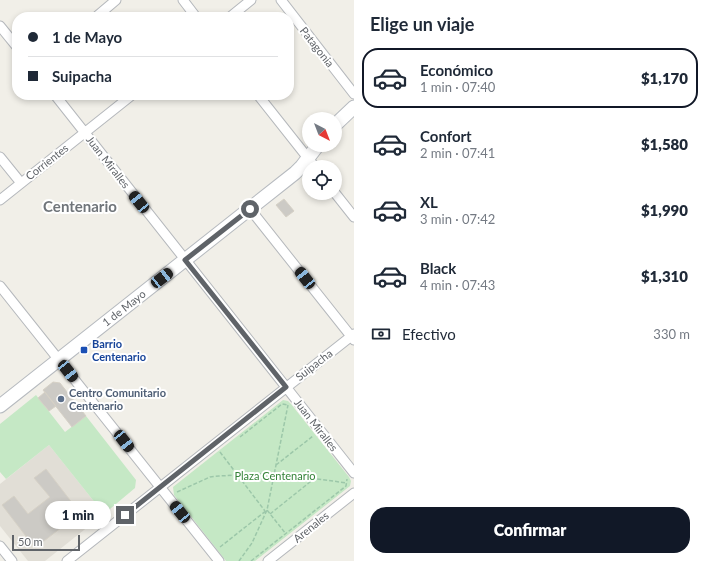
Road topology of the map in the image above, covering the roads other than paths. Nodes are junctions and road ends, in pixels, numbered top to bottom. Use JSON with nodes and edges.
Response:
{"nodes":[{"id":1,"x":116,"y":0,"type":"edge"},
{"id":2,"x":183,"y":0,"type":"edge"},
{"id":3,"x":251,"y":0,"type":"edge"},
{"id":4,"x":281,"y":0,"type":"edge"},
{"id":5,"x":102,"y":12,"type":"edge"},
{"id":6,"x":192,"y":12,"type":"edge"},
{"id":7,"x":236,"y":12,"type":"edge"},
{"id":8,"x":290,"y":12,"type":"edge"},
{"id":9,"x":294,"y":17,"type":"edge"},
{"id":10,"x":0,"y":26,"type":"edge"},
{"id":11,"x":12,"y":41,"type":"edge"},
{"id":12,"x":354,"y":94,"type":"edge"},
{"id":13,"x":59,"y":100,"type":"edge"},
{"id":14,"x":126,"y":100,"type":"edge"},
{"id":15,"x":262,"y":100,"type":"edge"},
{"id":16,"x":354,"y":107,"type":"edge"},
{"id":17,"x":342,"y":118,"type":"edge"},
{"id":18,"x":84,"y":132,"type":"junction"},
{"id":19,"x":0,"y":157,"type":"edge"},
{"id":20,"x":309,"y":160,"type":"edge"},
{"id":21,"x":302,"y":168,"type":"edge"},
{"id":22,"x":21,"y":183,"type":"junction"},
{"id":23,"x":0,"y":200,"type":"edge"},
{"id":24,"x":341,"y":200,"type":"edge"},
{"id":25,"x":250,"y":209,"type":"junction"},
{"id":26,"x":354,"y":217,"type":"edge"},
{"id":27,"x":185,"y":260,"type":"junction"},
{"id":28,"x":0,"y":286,"type":"edge"},
{"id":29,"x":353,"y":337,"type":"edge"},
{"id":30,"x":59,"y":360,"type":"junction"},
{"id":31,"x":286,"y":387,"type":"junction"},
{"id":32,"x":0,"y":406,"type":"edge"},
{"id":33,"x":354,"y":473,"type":"edge"},
{"id":34,"x":160,"y":487,"type":"junction"},
{"id":35,"x":354,"y":493,"type":"edge"},
{"id":36,"x":0,"y":546,"type":"edge"},
{"id":37,"x":12,"y":561,"type":"edge"},
{"id":38,"x":67,"y":561,"type":"edge"},
{"id":39,"x":219,"y":561,"type":"edge"},
{"id":40,"x":268,"y":561,"type":"edge"}],
"edges":[{"from":1,"to":5,"type":"street"},
{"from":2,"to":6,"type":"street"},
{"from":3,"to":7,"type":"street"},
{"from":4,"to":8,"type":"street","name":"Patagonia"},
{"from":9,"to":12,"type":"street","name":"Patagonia"},
{"from":10,"to":11,"type":"street"},
{"from":13,"to":18,"type":"street","name":"Juan Miralles"},
{"from":14,"to":18,"type":"street","name":"Corrientes"},
{"from":15,"to":20,"type":"street"},
{"from":16,"to":17,"type":"street"},
{"from":18,"to":22,"type":"street","name":"Corrientes"},
{"from":18,"to":27,"type":"street","name":"Juan Miralles"},
{"from":19,"to":22,"type":"street"},
{"from":21,"to":25,"type":"street","name":"1 de Mayo"},
{"from":22,"to":23,"type":"street","name":"Corrientes"},
{"from":24,"to":26,"type":"street"},
{"from":25,"to":27,"type":"street","name":"1 de Mayo"},
{"from":25,"to":29,"type":"street"},
{"from":27,"to":30,"type":"street","name":"1 de Mayo"},
{"from":27,"to":31,"type":"street","name":"Juan Miralles"},
{"from":28,"to":30,"type":"street"},
{"from":29,"to":31,"type":"street","name":"Suipacha"},
{"from":30,"to":32,"type":"street","name":"1 de Mayo"},
{"from":30,"to":34,"type":"street"},
{"from":31,"to":33,"type":"street","name":"Juan Miralles"},
{"from":31,"to":34,"type":"street","name":"Suipacha"},
{"from":34,"to":38,"type":"street","name":"Suipacha"},
{"from":34,"to":39,"type":"street"},
{"from":35,"to":40,"type":"street","name":"Arenales"},
{"from":36,"to":37,"type":"street"}]}
